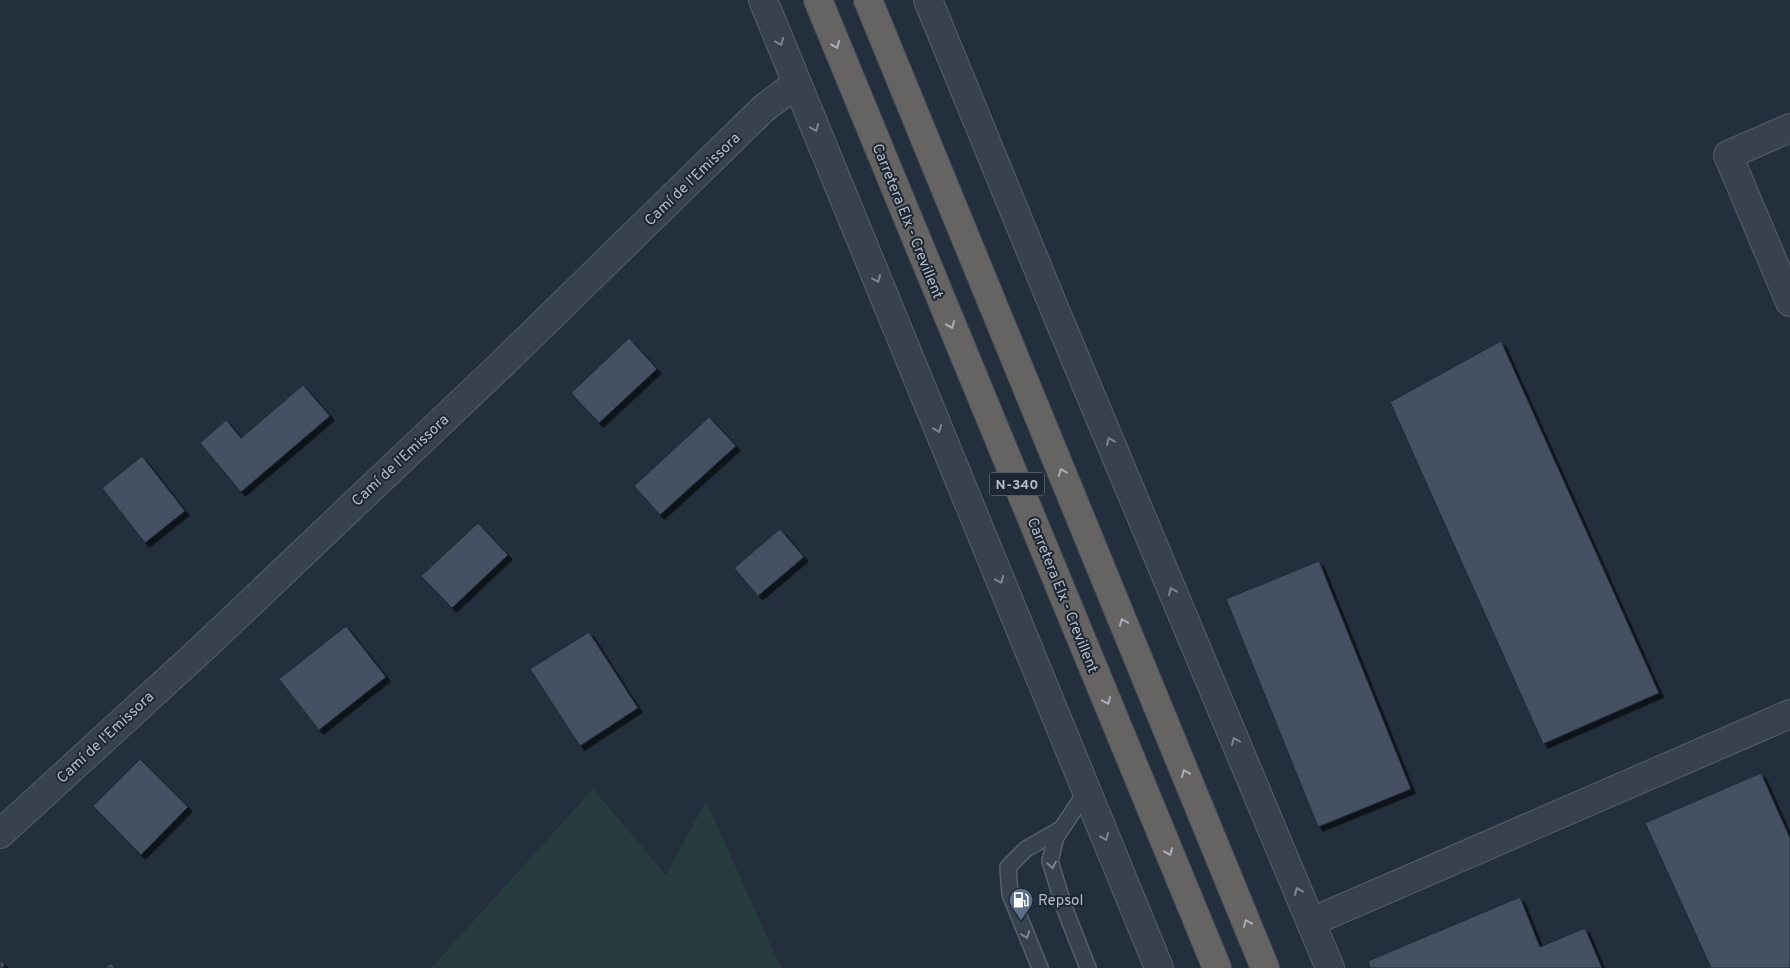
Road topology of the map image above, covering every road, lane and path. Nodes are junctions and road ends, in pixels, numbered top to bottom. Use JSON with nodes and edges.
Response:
{"nodes":[{"id":1,"x":763,"y":0,"type":"edge"},
{"id":2,"x":818,"y":0,"type":"edge"},
{"id":3,"x":868,"y":0,"type":"edge"},
{"id":4,"x":928,"y":0,"type":"edge"},
{"id":5,"x":797,"y":83,"type":"junction"},
{"id":6,"x":1790,"y":128,"type":"edge"},
{"id":7,"x":1790,"y":302,"type":"edge"},
{"id":8,"x":1790,"y":714,"type":"edge"},
{"id":9,"x":1086,"y":792,"type":"junction"},
{"id":10,"x":1061,"y":829,"type":"junction"},
{"id":11,"x":0,"y":834,"type":"edge"},
{"id":12,"x":1311,"y":922,"type":"junction"},
{"id":13,"x":1040,"y":968,"type":"edge"},
{"id":14,"x":1088,"y":968,"type":"edge"},
{"id":15,"x":1158,"y":968,"type":"edge"},
{"id":16,"x":1217,"y":968,"type":"edge"},
{"id":17,"x":1265,"y":968,"type":"edge"},
{"id":18,"x":1330,"y":968,"type":"edge"}],
"edges":[{"from":1,"to":5,"type":"street","one_way":true},
{"from":2,"to":16,"type":"highway","name":"Carretera Elx - Crevillent","number":"N-340","one_way":true},
{"from":17,"to":3,"type":"highway","number":"N-340","one_way":true},
{"from":12,"to":4,"type":"street","one_way":true},
{"from":5,"to":9,"type":"street","one_way":true},
{"from":5,"to":11,"type":"street","name":"Camí de l'Emissora"},
{"from":6,"to":7,"type":"street"},
{"from":8,"to":12,"type":"street"},
{"from":9,"to":10,"type":"lane"},
{"from":9,"to":15,"type":"street","one_way":true},
{"from":10,"to":13,"type":"lane","one_way":true},
{"from":10,"to":14,"type":"lane","one_way":true},
{"from":12,"to":18,"type":"street"}]}
